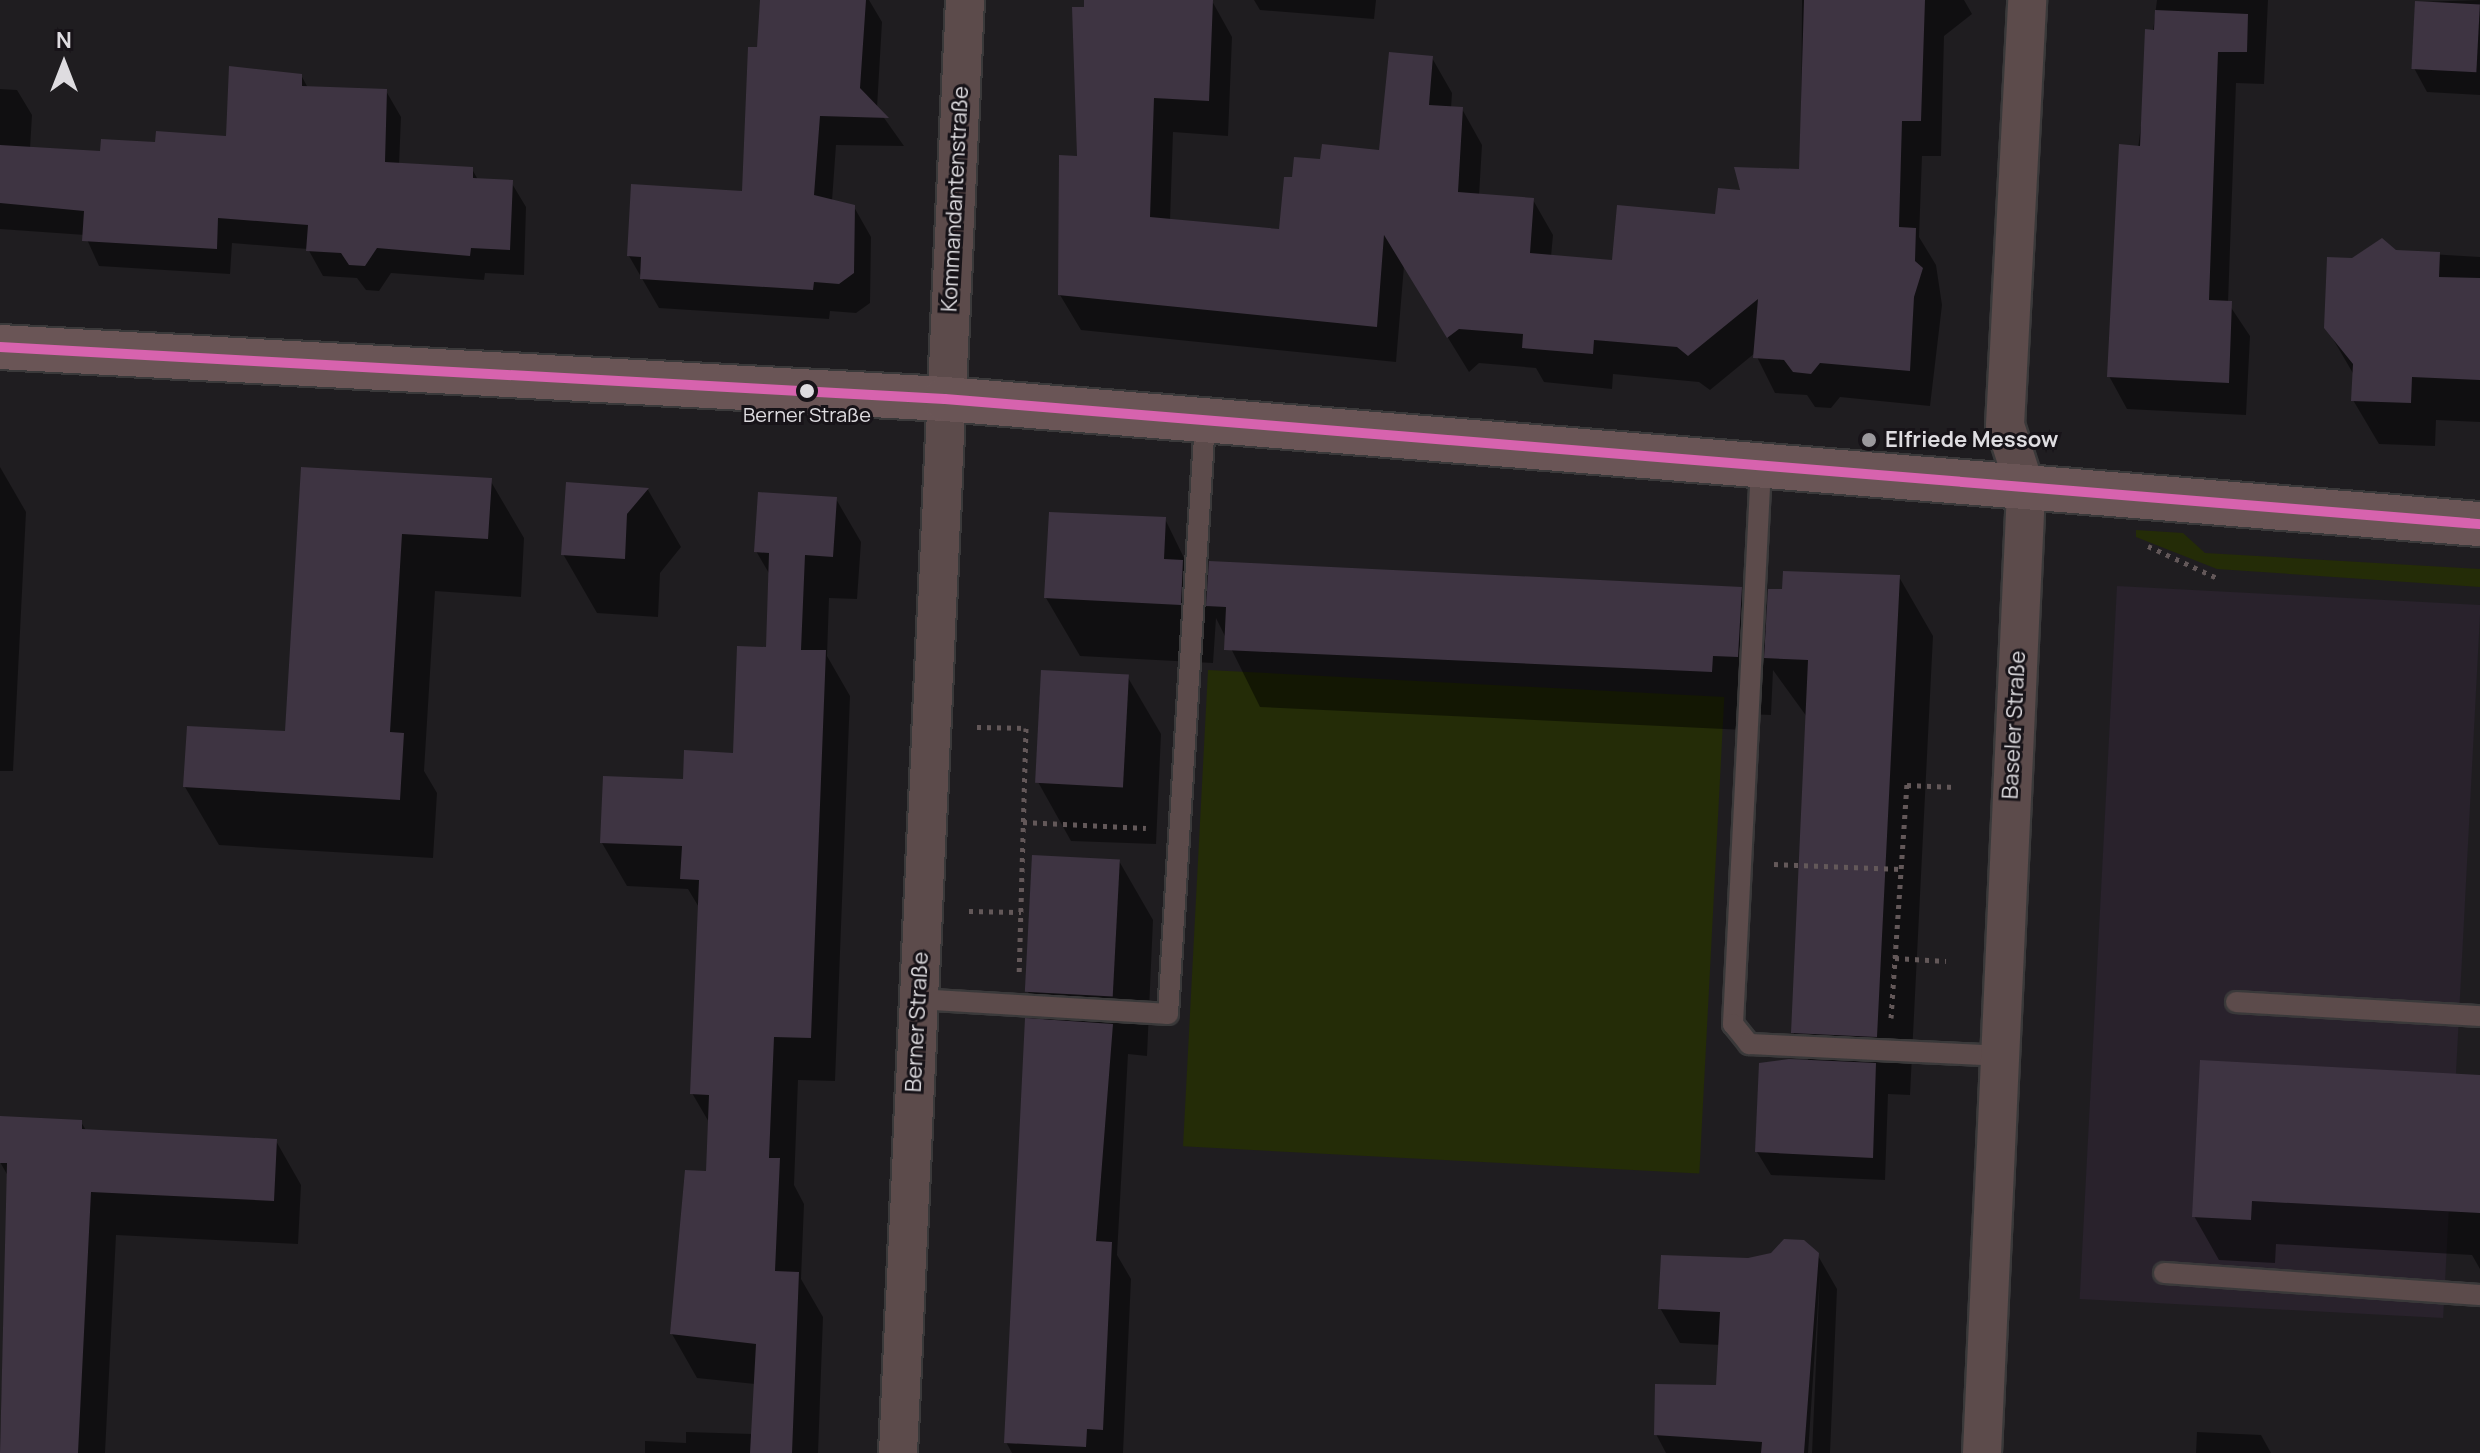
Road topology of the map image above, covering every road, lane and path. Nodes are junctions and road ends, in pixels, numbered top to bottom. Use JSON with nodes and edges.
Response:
{"nodes":[{"id":1,"x":965,"y":0,"type":"edge"},
{"id":2,"x":2027,"y":0,"type":"edge"},
{"id":3,"x":0,"y":347,"type":"edge"},
{"id":4,"x":945,"y":399,"type":"junction"},
{"id":5,"x":1205,"y":421,"type":"junction"},
{"id":6,"x":1761,"y":467,"type":"junction"},
{"id":7,"x":2026,"y":490,"type":"junction"},
{"id":8,"x":2480,"y":524,"type":"edge"},
{"id":9,"x":2137,"y":542,"type":"dead end"},
{"id":10,"x":2219,"y":579,"type":"dead end"},
{"id":11,"x":977,"y":727,"type":"dead end"},
{"id":12,"x":1955,"y":787,"type":"dead end"},
{"id":13,"x":1023,"y":822,"type":"junction"},
{"id":14,"x":1179,"y":829,"type":"junction"},
{"id":15,"x":1741,"y":862,"type":"junction"},
{"id":16,"x":1901,"y":869,"type":"junction"},
{"id":17,"x":969,"y":911,"type":"dead end"},
{"id":18,"x":1021,"y":912,"type":"junction"},
{"id":19,"x":1895,"y":958,"type":"junction"},
{"id":20,"x":1946,"y":961,"type":"dead end"},
{"id":21,"x":918,"y":999,"type":"junction"},
{"id":22,"x":2236,"y":1002,"type":"dead end"},
{"id":23,"x":1018,"y":1005,"type":"junction"},
{"id":24,"x":2480,"y":1016,"type":"edge"},
{"id":25,"x":1889,"y":1051,"type":"junction"},
{"id":26,"x":2000,"y":1056,"type":"junction"},
{"id":27,"x":2164,"y":1273,"type":"dead end"},
{"id":28,"x":2480,"y":1295,"type":"edge"},
{"id":29,"x":898,"y":1453,"type":"edge"},
{"id":30,"x":1982,"y":1453,"type":"edge"}],
"edges":[{"from":1,"to":4,"type":"street","name":"Kommandantenstraße"},
{"from":2,"to":7,"type":"street","name":"Baseler Straße"},
{"from":3,"to":4,"type":"street"},
{"from":4,"to":5,"type":"street"},
{"from":4,"to":21,"type":"street","name":"Berner Straße"},
{"from":5,"to":6,"type":"street"},
{"from":5,"to":14,"type":"lane"},
{"from":6,"to":7,"type":"street"},
{"from":6,"to":15,"type":"lane"},
{"from":7,"to":8,"type":"street"},
{"from":7,"to":26,"type":"street","name":"Baseler Straße"},
{"from":9,"to":10,"type":"path"},
{"from":11,"to":13,"type":"path"},
{"from":12,"to":16,"type":"path"},
{"from":13,"to":14,"type":"path"},
{"from":13,"to":18,"type":"path"},
{"from":14,"to":23,"type":"lane"},
{"from":15,"to":16,"type":"path"},
{"from":15,"to":25,"type":"lane"},
{"from":16,"to":19,"type":"path"},
{"from":17,"to":18,"type":"path"},
{"from":18,"to":23,"type":"path"},
{"from":19,"to":20,"type":"path"},
{"from":19,"to":25,"type":"path"},
{"from":21,"to":23,"type":"lane"},
{"from":21,"to":29,"type":"street","name":"Berner Straße"},
{"from":22,"to":24,"type":"lane"},
{"from":25,"to":26,"type":"lane"},
{"from":26,"to":30,"type":"street","name":"Baseler Straße"},
{"from":27,"to":28,"type":"lane"}]}
